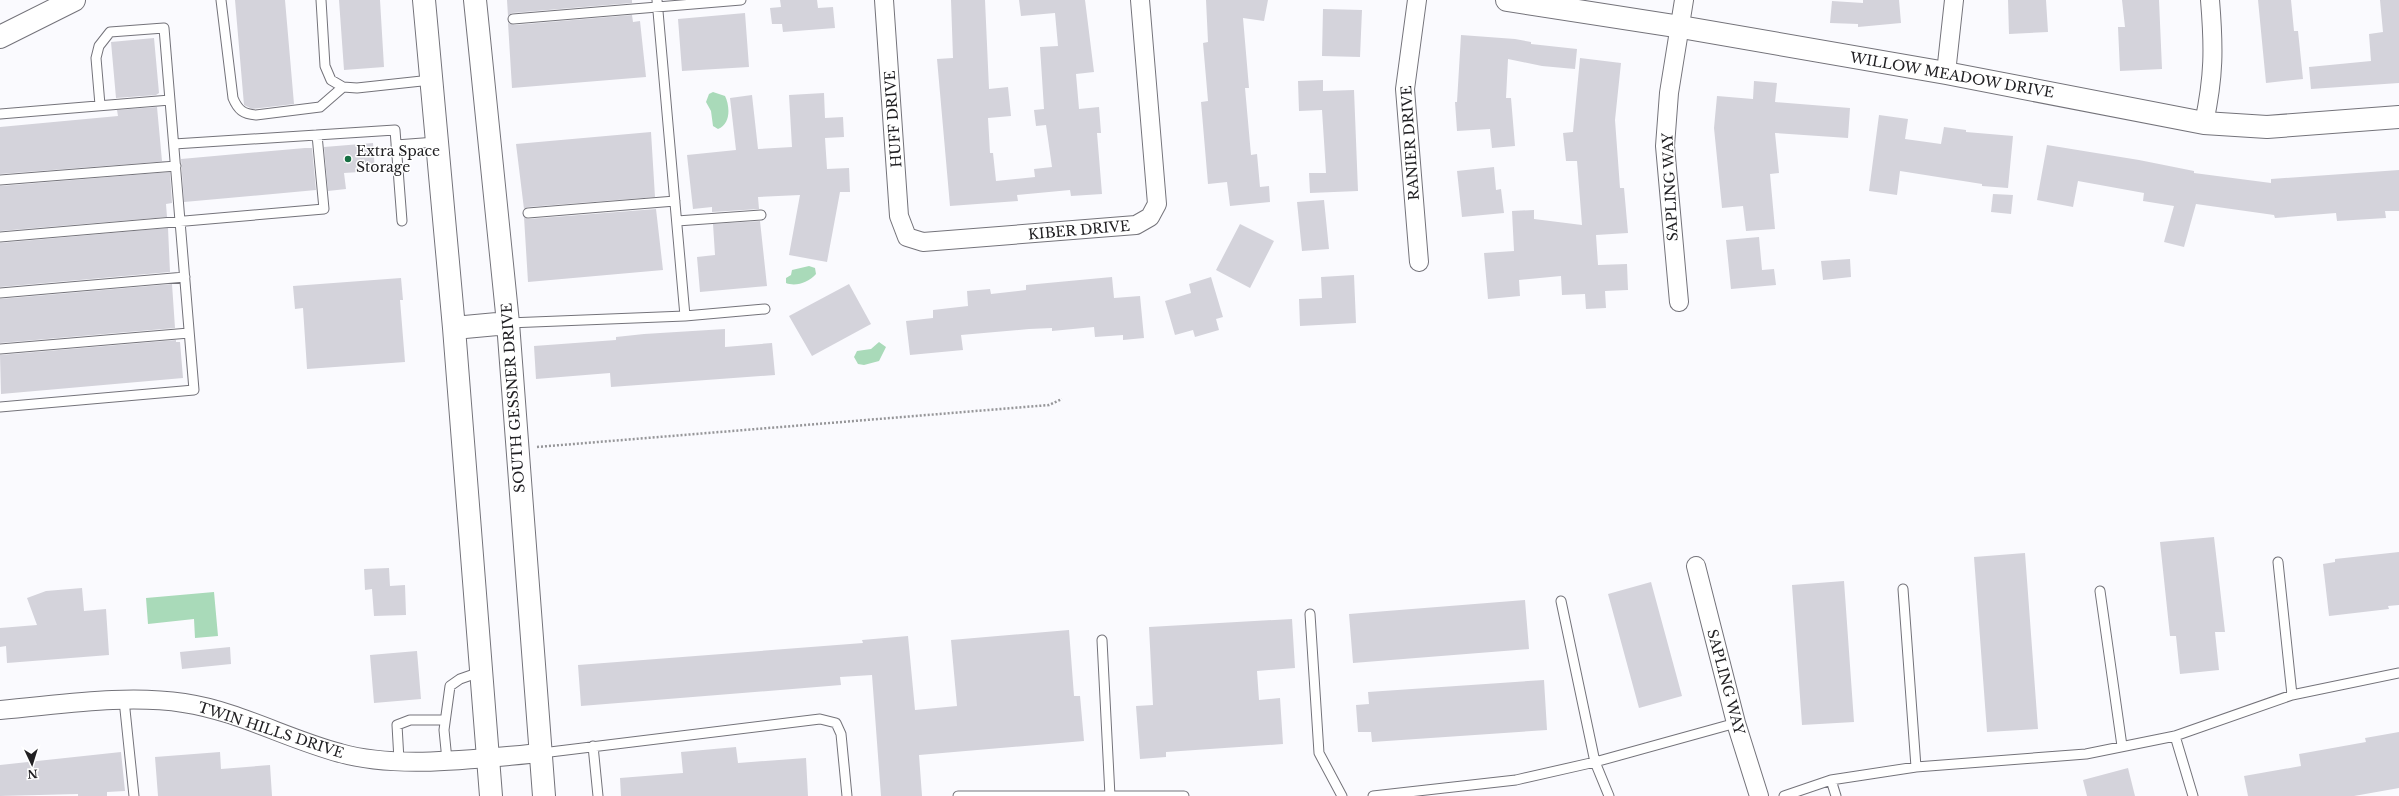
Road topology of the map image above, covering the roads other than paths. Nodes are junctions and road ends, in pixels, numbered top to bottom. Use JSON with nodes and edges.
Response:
{"nodes":[{"id":1,"x":221,"y":0,"type":"edge"},
{"id":2,"x":321,"y":0,"type":"edge"},
{"id":3,"x":424,"y":0,"type":"edge"},
{"id":4,"x":475,"y":0,"type":"edge"},
{"id":5,"x":741,"y":0,"type":"edge"},
{"id":6,"x":884,"y":0,"type":"edge"},
{"id":7,"x":1140,"y":0,"type":"edge"},
{"id":8,"x":1417,"y":0,"type":"edge"},
{"id":9,"x":1507,"y":0,"type":"edge"},
{"id":10,"x":1684,"y":0,"type":"edge"},
{"id":11,"x":1954,"y":0,"type":"edge"},
{"id":12,"x":2210,"y":0,"type":"edge"},
{"id":13,"x":68,"y":2,"type":"edge"},
{"id":14,"x":657,"y":4,"type":"edge"},
{"id":15,"x":513,"y":19,"type":"dead end"},
{"id":16,"x":1681,"y":27,"type":"junction"},
{"id":17,"x":0,"y":37,"type":"edge"},
{"id":18,"x":1946,"y":73,"type":"junction"},
{"id":19,"x":431,"y":80,"type":"junction"},
{"id":20,"x":342,"y":88,"type":"junction"},
{"id":21,"x":170,"y":100,"type":"junction"},
{"id":22,"x":100,"y":105,"type":"junction"},
{"id":23,"x":0,"y":114,"type":"edge"},
{"id":24,"x":2399,"y":117,"type":"edge"},
{"id":25,"x":2204,"y":124,"type":"junction"},
{"id":26,"x":317,"y":135,"type":"junction"},
{"id":27,"x":436,"y":142,"type":"junction"},
{"id":28,"x":174,"y":144,"type":"junction"},
{"id":29,"x":396,"y":145,"type":"junction"},
{"id":30,"x":176,"y":166,"type":"junction"},
{"id":31,"x":0,"y":180,"type":"edge"},
{"id":32,"x":675,"y":201,"type":"junction"},
{"id":33,"x":528,"y":213,"type":"dead end"},
{"id":34,"x":761,"y":215,"type":"dead end"},
{"id":35,"x":180,"y":221,"type":"junction"},
{"id":36,"x":402,"y":221,"type":"dead end"},
{"id":37,"x":677,"y":221,"type":"junction"},
{"id":38,"x":0,"y":237,"type":"edge"},
{"id":39,"x":908,"y":237,"type":"joint"},
{"id":40,"x":1419,"y":262,"type":"dead end"},
{"id":41,"x":185,"y":277,"type":"junction"},
{"id":42,"x":0,"y":293,"type":"edge"},
{"id":43,"x":1679,"y":302,"type":"dead end"},
{"id":44,"x":764,"y":309,"type":"dead end"},
{"id":45,"x":685,"y":316,"type":"junction"},
{"id":46,"x":508,"y":323,"type":"junction"},
{"id":47,"x":454,"y":328,"type":"junction"},
{"id":48,"x":189,"y":333,"type":"junction"},
{"id":49,"x":0,"y":349,"type":"edge"},
{"id":50,"x":0,"y":407,"type":"edge"},
{"id":51,"x":2278,"y":562,"type":"dead end"},
{"id":52,"x":1696,"y":566,"type":"dead end"},
{"id":53,"x":1903,"y":589,"type":"dead end"},
{"id":54,"x":2100,"y":591,"type":"dead end"},
{"id":55,"x":1561,"y":601,"type":"dead end"},
{"id":56,"x":1310,"y":614,"type":"dead end"},
{"id":57,"x":1102,"y":640,"type":"dead end"},
{"id":58,"x":480,"y":672,"type":"junction"},
{"id":59,"x":2399,"y":673,"type":"edge"},
{"id":60,"x":2292,"y":695,"type":"junction"},
{"id":61,"x":124,"y":700,"type":"junction"},
{"id":62,"x":0,"y":710,"type":"edge"},
{"id":63,"x":445,"y":720,"type":"junction"},
{"id":64,"x":1736,"y":723,"type":"junction"},
{"id":65,"x":2174,"y":736,"type":"junction"},
{"id":66,"x":593,"y":746,"type":"junction"},
{"id":67,"x":2122,"y":746,"type":"junction"},
{"id":68,"x":542,"y":753,"type":"junction"},
{"id":69,"x":487,"y":757,"type":"junction"},
{"id":70,"x":398,"y":760,"type":"junction"},
{"id":71,"x":447,"y":760,"type":"junction"},
{"id":72,"x":1596,"y":762,"type":"junction"},
{"id":73,"x":1916,"y":767,"type":"junction"},
{"id":74,"x":1831,"y":780,"type":"junction"},
{"id":75,"x":1110,"y":795,"type":"edge"},
{"id":76,"x":134,"y":796,"type":"edge"},
{"id":77,"x":491,"y":796,"type":"edge"},
{"id":78,"x":544,"y":796,"type":"edge"},
{"id":79,"x":598,"y":796,"type":"edge"},
{"id":80,"x":847,"y":796,"type":"edge"},
{"id":81,"x":958,"y":796,"type":"edge"},
{"id":82,"x":1184,"y":796,"type":"edge"},
{"id":83,"x":1342,"y":796,"type":"edge"},
{"id":84,"x":1373,"y":796,"type":"edge"},
{"id":85,"x":1609,"y":796,"type":"edge"},
{"id":86,"x":1760,"y":796,"type":"edge"},
{"id":87,"x":1784,"y":796,"type":"edge"},
{"id":88,"x":1836,"y":796,"type":"edge"},
{"id":89,"x":2193,"y":796,"type":"edge"}],
"edges":[{"from":1,"to":20,"type":"lane"},
{"from":2,"to":20,"type":"lane"},
{"from":3,"to":19,"type":"main road"},
{"from":4,"to":46,"type":"main road","name":"SOUTH GESSNER DRIVE"},
{"from":5,"to":14,"type":"lane"},
{"from":6,"to":39,"type":"street","name":"HUFF DRIVE"},
{"from":7,"to":39,"type":"street","name":"KIBER DRIVE"},
{"from":8,"to":40,"type":"street","name":"RANIER DRIVE"},
{"from":9,"to":16,"type":"main road","name":"WILLOW MEADOW DRIVE"},
{"from":10,"to":16,"type":"street","name":"SAPLING WAY"},
{"from":11,"to":18,"type":"street"},
{"from":12,"to":25,"type":"street"},
{"from":13,"to":17,"type":"main road"},
{"from":14,"to":15,"type":"lane"},
{"from":14,"to":32,"type":"lane"},
{"from":16,"to":18,"type":"main road","name":"WILLOW MEADOW DRIVE"},
{"from":16,"to":43,"type":"street","name":"SAPLING WAY"},
{"from":18,"to":25,"type":"main road","name":"WILLOW MEADOW DRIVE"},
{"from":19,"to":20,"type":"lane"},
{"from":19,"to":27,"type":"main road"},
{"from":21,"to":22,"type":"lane"},
{"from":21,"to":22,"type":"lane"},
{"from":21,"to":28,"type":"lane"},
{"from":22,"to":23,"type":"lane"},
{"from":24,"to":25,"type":"main road","name":"WILLOW MEADOW DRIVE"},
{"from":26,"to":28,"type":"lane"},
{"from":26,"to":29,"type":"lane"},
{"from":26,"to":35,"type":"lane"},
{"from":27,"to":29,"type":"lane"},
{"from":27,"to":47,"type":"main road"},
{"from":28,"to":30,"type":"lane"},
{"from":29,"to":36,"type":"lane"},
{"from":30,"to":31,"type":"lane"},
{"from":30,"to":35,"type":"lane"},
{"from":32,"to":33,"type":"lane"},
{"from":32,"to":37,"type":"lane"},
{"from":34,"to":37,"type":"lane"},
{"from":35,"to":38,"type":"lane"},
{"from":35,"to":41,"type":"lane"},
{"from":37,"to":45,"type":"lane"},
{"from":41,"to":42,"type":"lane"},
{"from":41,"to":48,"type":"lane"},
{"from":44,"to":45,"type":"lane"},
{"from":45,"to":46,"type":"lane"},
{"from":46,"to":47,"type":"main road"},
{"from":46,"to":68,"type":"main road","name":"SOUTH GESSNER DRIVE"},
{"from":47,"to":58,"type":"main road"},
{"from":48,"to":49,"type":"lane"},
{"from":48,"to":50,"type":"lane"},
{"from":51,"to":60,"type":"lane"},
{"from":52,"to":64,"type":"street","name":"SAPLING WAY"},
{"from":53,"to":73,"type":"lane"},
{"from":54,"to":67,"type":"lane"},
{"from":55,"to":72,"type":"lane"},
{"from":56,"to":83,"type":"lane"},
{"from":57,"to":75,"type":"lane"},
{"from":58,"to":63,"type":"lane"},
{"from":58,"to":69,"type":"main road"},
{"from":59,"to":60,"type":"lane"},
{"from":60,"to":65,"type":"lane"},
{"from":61,"to":62,"type":"street","name":"TWIN HILLS DRIVE"},
{"from":61,"to":70,"type":"street","name":"TWIN HILLS DRIVE"},
{"from":61,"to":76,"type":"lane"},
{"from":63,"to":70,"type":"lane"},
{"from":63,"to":71,"type":"lane"},
{"from":64,"to":72,"type":"lane"},
{"from":64,"to":86,"type":"street","name":"SAPLING WAY"},
{"from":65,"to":67,"type":"lane"},
{"from":65,"to":89,"type":"lane"},
{"from":66,"to":68,"type":"lane"},
{"from":66,"to":79,"type":"lane"},
{"from":66,"to":80,"type":"lane"},
{"from":67,"to":73,"type":"lane"},
{"from":68,"to":69,"type":"street","name":"TWIN HILLS DRIVE"},
{"from":68,"to":78,"type":"main road","name":"SOUTH GESSNER DRIVE"},
{"from":69,"to":71,"type":"street","name":"TWIN HILLS DRIVE"},
{"from":69,"to":77,"type":"main road"},
{"from":70,"to":71,"type":"street","name":"TWIN HILLS DRIVE"},
{"from":72,"to":84,"type":"lane"},
{"from":72,"to":85,"type":"lane"},
{"from":73,"to":74,"type":"lane"},
{"from":74,"to":87,"type":"lane"},
{"from":74,"to":88,"type":"lane"},
{"from":75,"to":81,"type":"lane"},
{"from":75,"to":82,"type":"lane"}]}
